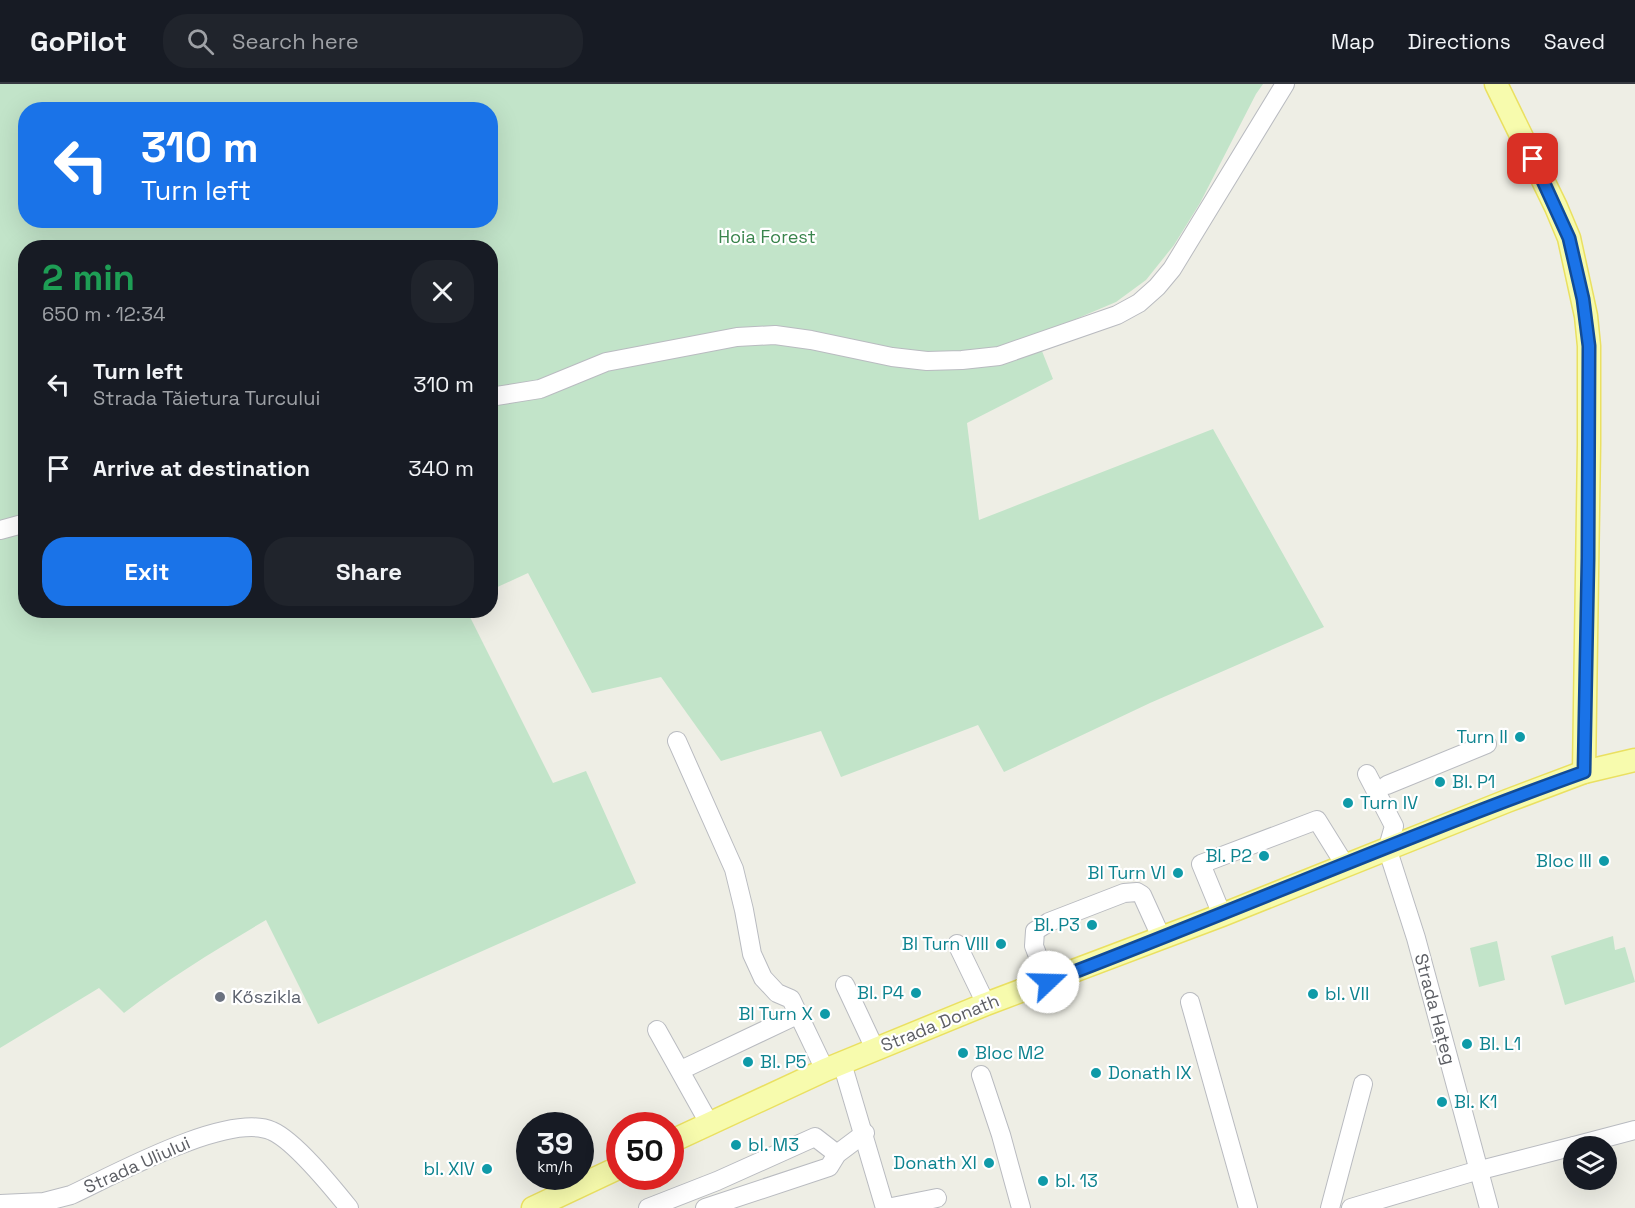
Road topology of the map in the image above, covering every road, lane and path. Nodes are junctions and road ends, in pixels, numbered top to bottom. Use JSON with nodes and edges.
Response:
{"nodes":[{"id":1,"x":1285,"y":84,"type":"edge"},
{"id":2,"x":1496,"y":84,"type":"edge"},
{"id":3,"x":498,"y":396,"type":"edge"},
{"id":4,"x":18,"y":525,"type":"edge"},
{"id":5,"x":0,"y":530,"type":"edge"},
{"id":6,"x":677,"y":741,"type":"dead end"},
{"id":7,"x":1487,"y":744,"type":"dead end"},
{"id":8,"x":1635,"y":760,"type":"edge"},
{"id":9,"x":1584,"y":772,"type":"junction"},
{"id":10,"x":1367,"y":774,"type":"dead end"},
{"id":11,"x":1387,"y":785,"type":"dead end"},
{"id":12,"x":1388,"y":848,"type":"junction"},
{"id":13,"x":1345,"y":865,"type":"junction"},
{"id":14,"x":1222,"y":915,"type":"junction"},
{"id":15,"x":1162,"y":939,"type":"junction"},
{"id":16,"x":957,"y":944,"type":"dead end"},
{"id":17,"x":1048,"y":982,"type":"junction"},
{"id":18,"x":844,"y":985,"type":"dead end"},
{"id":19,"x":1190,"y":1002,"type":"dead end"},
{"id":20,"x":986,"y":1004,"type":"junction"},
{"id":21,"x":799,"y":1014,"type":"junction"},
{"id":22,"x":657,"y":1030,"type":"dead end"},
{"id":23,"x":874,"y":1049,"type":"junction"},
{"id":24,"x":834,"y":1066,"type":"junction"},
{"id":25,"x":681,"y":1070,"type":"junction"},
{"id":26,"x":981,"y":1075,"type":"dead end"},
{"id":27,"x":1363,"y":1084,"type":"dead end"},
{"id":28,"x":710,"y":1123,"type":"junction"},
{"id":29,"x":1635,"y":1130,"type":"edge"},
{"id":30,"x":865,"y":1133,"type":"junction"},
{"id":31,"x":684,"y":1135,"type":"edge"},
{"id":32,"x":1612,"y":1136,"type":"edge"},
{"id":33,"x":1563,"y":1149,"type":"edge"},
{"id":34,"x":837,"y":1154,"type":"junction"},
{"id":35,"x":1480,"y":1171,"type":"junction"},
{"id":36,"x":606,"y":1174,"type":"edge"},
{"id":37,"x":937,"y":1198,"type":"dead end"},
{"id":38,"x":0,"y":1204,"type":"edge"},
{"id":39,"x":349,"y":1208,"type":"edge"},
{"id":40,"x":533,"y":1208,"type":"edge"},
{"id":41,"x":648,"y":1208,"type":"edge"},
{"id":42,"x":705,"y":1208,"type":"edge"},
{"id":43,"x":886,"y":1208,"type":"edge"},
{"id":44,"x":1021,"y":1208,"type":"edge"},
{"id":45,"x":1248,"y":1208,"type":"edge"},
{"id":46,"x":1330,"y":1208,"type":"edge"},
{"id":47,"x":1351,"y":1208,"type":"edge"},
{"id":48,"x":1490,"y":1208,"type":"edge"}],
"edges":[{"from":1,"to":3,"type":"street"},
{"from":2,"to":9,"type":"main road"},
{"from":4,"to":5,"type":"street"},
{"from":6,"to":21,"type":"street"},
{"from":7,"to":11,"type":"street"},
{"from":8,"to":9,"type":"main road","name":"Strada Donath"},
{"from":9,"to":12,"type":"main road","name":"Strada Donath"},
{"from":10,"to":12,"type":"street"},
{"from":12,"to":13,"type":"main road","name":"Strada Donath"},
{"from":12,"to":35,"type":"street","name":"Strada Hațeg"},
{"from":13,"to":14,"type":"main road","name":"Strada Donath"},
{"from":13,"to":14,"type":"street"},
{"from":14,"to":15,"type":"main road","name":"Strada Donath"},
{"from":15,"to":17,"type":"main road","name":"Strada Donath"},
{"from":15,"to":17,"type":"street"},
{"from":16,"to":20,"type":"street"},
{"from":17,"to":20,"type":"main road","name":"Strada Donath"},
{"from":18,"to":23,"type":"street"},
{"from":19,"to":45,"type":"street"},
{"from":20,"to":23,"type":"main road","name":"Strada Donath"},
{"from":21,"to":24,"type":"street"},
{"from":21,"to":25,"type":"street"},
{"from":22,"to":25,"type":"street"},
{"from":23,"to":24,"type":"main road","name":"Strada Donath"},
{"from":24,"to":28,"type":"main road","name":"Strada Donath"},
{"from":24,"to":30,"type":"street"},
{"from":25,"to":28,"type":"street"},
{"from":26,"to":44,"type":"street"},
{"from":27,"to":46,"type":"street"},
{"from":28,"to":31,"type":"main road","name":"Strada Donath"},
{"from":29,"to":32,"type":"street"},
{"from":30,"to":34,"type":"street"},
{"from":30,"to":43,"type":"street"},
{"from":33,"to":35,"type":"street"},
{"from":34,"to":41,"type":"street"},
{"from":34,"to":42,"type":"street"},
{"from":35,"to":47,"type":"street"},
{"from":35,"to":48,"type":"street","name":"Strada Hațeg"},
{"from":36,"to":40,"type":"main road"},
{"from":37,"to":43,"type":"street"},
{"from":38,"to":39,"type":"street","name":"Strada Uliului"}]}
